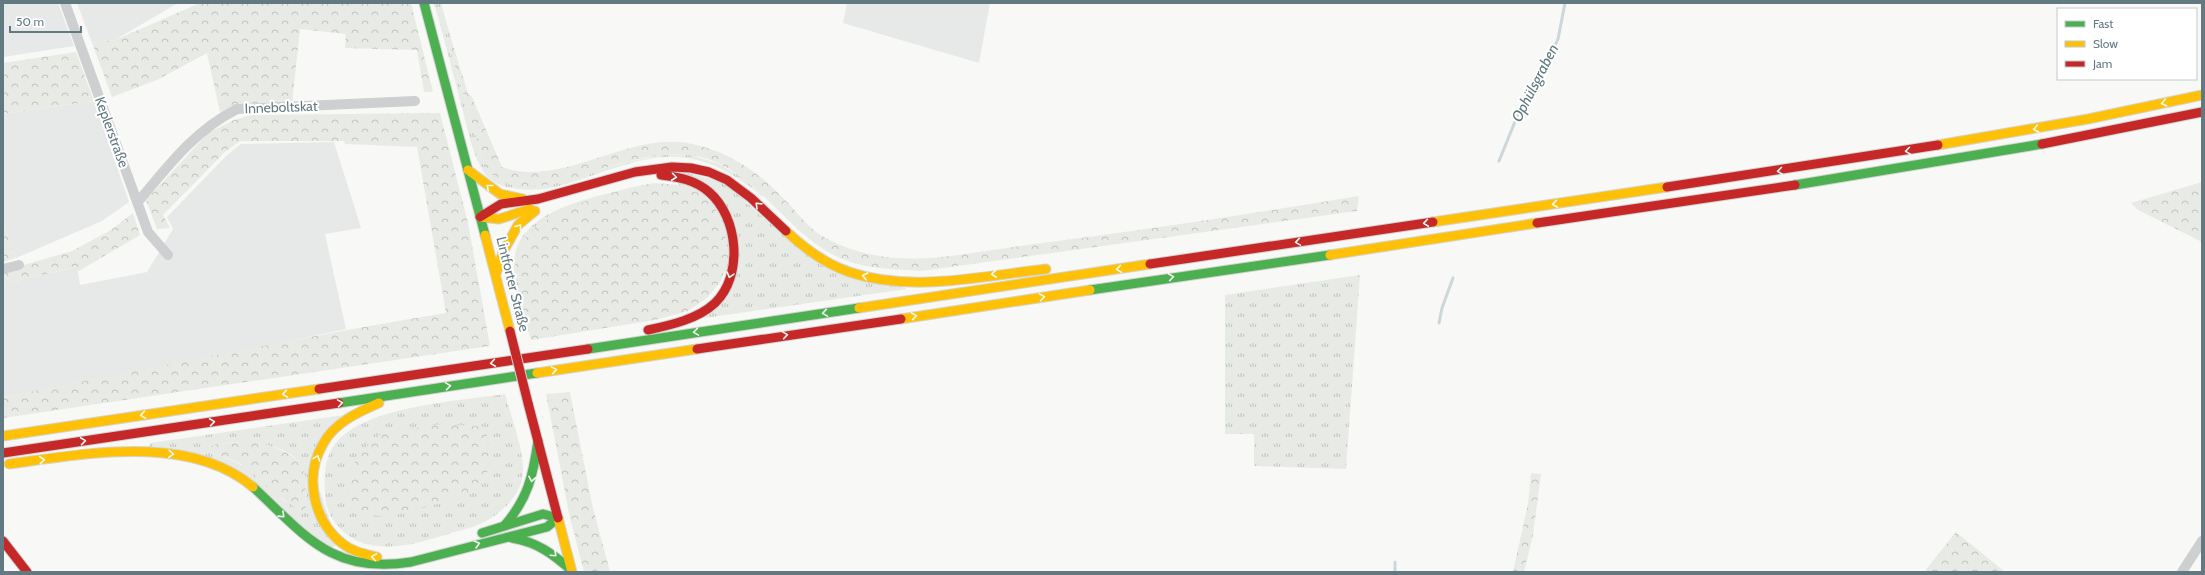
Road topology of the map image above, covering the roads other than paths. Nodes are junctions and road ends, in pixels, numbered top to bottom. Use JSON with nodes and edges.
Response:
{"nodes":[{"id":1,"x":65,"y":3,"type":"edge"},
{"id":2,"x":424,"y":3,"type":"edge"},
{"id":3,"x":2202,"y":95,"type":"edge"},
{"id":4,"x":415,"y":101,"type":"dead end"},
{"id":5,"x":2202,"y":112,"type":"edge"},
{"id":6,"x":468,"y":170,"type":"junction"},
{"id":7,"x":138,"y":202,"type":"junction"},
{"id":8,"x":540,"y":202,"type":"junction"},
{"id":9,"x":480,"y":217,"type":"junction"},
{"id":10,"x":168,"y":255,"type":"dead end"},
{"id":11,"x":1172,"y":261,"type":"junction"},
{"id":12,"x":19,"y":264,"type":"dead end"},
{"id":13,"x":1069,"y":266,"type":"dead end"},
{"id":14,"x":1053,"y":268,"type":"dead end"},
{"id":15,"x":3,"y":269,"type":"edge"},
{"id":16,"x":496,"y":274,"type":"junction"},
{"id":17,"x":559,"y":353,"type":"junction"},
{"id":18,"x":409,"y":392,"type":"junction"},
{"id":19,"x":3,"y":436,"type":"edge"},
{"id":20,"x":538,"y":441,"type":"junction"},
{"id":21,"x":3,"y":453,"type":"edge"},
{"id":22,"x":3,"y":464,"type":"edge"},
{"id":23,"x":558,"y":518,"type":"junction"},
{"id":24,"x":505,"y":525,"type":"junction"},
{"id":25,"x":506,"y":537,"type":"junction"},
{"id":26,"x":3,"y":541,"type":"edge"},
{"id":27,"x":2202,"y":541,"type":"edge"},
{"id":28,"x":571,"y":571,"type":"edge"},
{"id":29,"x":27,"y":572,"type":"edge"},
{"id":30,"x":2182,"y":572,"type":"edge"}],
"edges":[{"from":1,"to":7,"type":"street","name":"Keplerstraße"},
{"from":2,"to":6,"type":"main road","name":"Lintforter Straße"},
{"from":3,"to":11,"type":"main road","one_way":true},
{"from":4,"to":7,"type":"street","name":"Inneboltskat"},
{"from":18,"to":5,"type":"main road","one_way":true},
{"from":8,"to":6,"type":"main road","one_way":true},
{"from":6,"to":9,"type":"main road","name":"Lintforter Straße"},
{"from":7,"to":10,"type":"street","name":"Keplerstraße"},
{"from":8,"to":9,"type":"main road"},
{"from":14,"to":8,"type":"main road","one_way":true},
{"from":16,"to":8,"type":"main road","one_way":true},
{"from":8,"to":17,"type":"main road","one_way":true},
{"from":9,"to":16,"type":"main road","name":"Lintforter Straße"},
{"from":11,"to":13,"type":"main road"},
{"from":11,"to":17,"type":"main road","one_way":true},
{"from":12,"to":15,"type":"street"},
{"from":16,"to":20,"type":"main road","name":"Lintforter Straße","bridge":true},
{"from":17,"to":19,"type":"main road","one_way":true},
{"from":21,"to":18,"type":"main road","one_way":true},
{"from":24,"to":18,"type":"main road","one_way":true},
{"from":20,"to":23,"type":"main road","name":"Lintforter Straße"},
{"from":20,"to":24,"type":"main road","one_way":true},
{"from":22,"to":25,"type":"main road","one_way":true},
{"from":23,"to":24,"type":"main road"},
{"from":23,"to":25,"type":"main road"},
{"from":23,"to":28,"type":"main road","name":"Lintforter Straße"},
{"from":25,"to":28,"type":"main road","one_way":true},
{"from":26,"to":29,"type":"main road"},
{"from":27,"to":30,"type":"street"}]}
